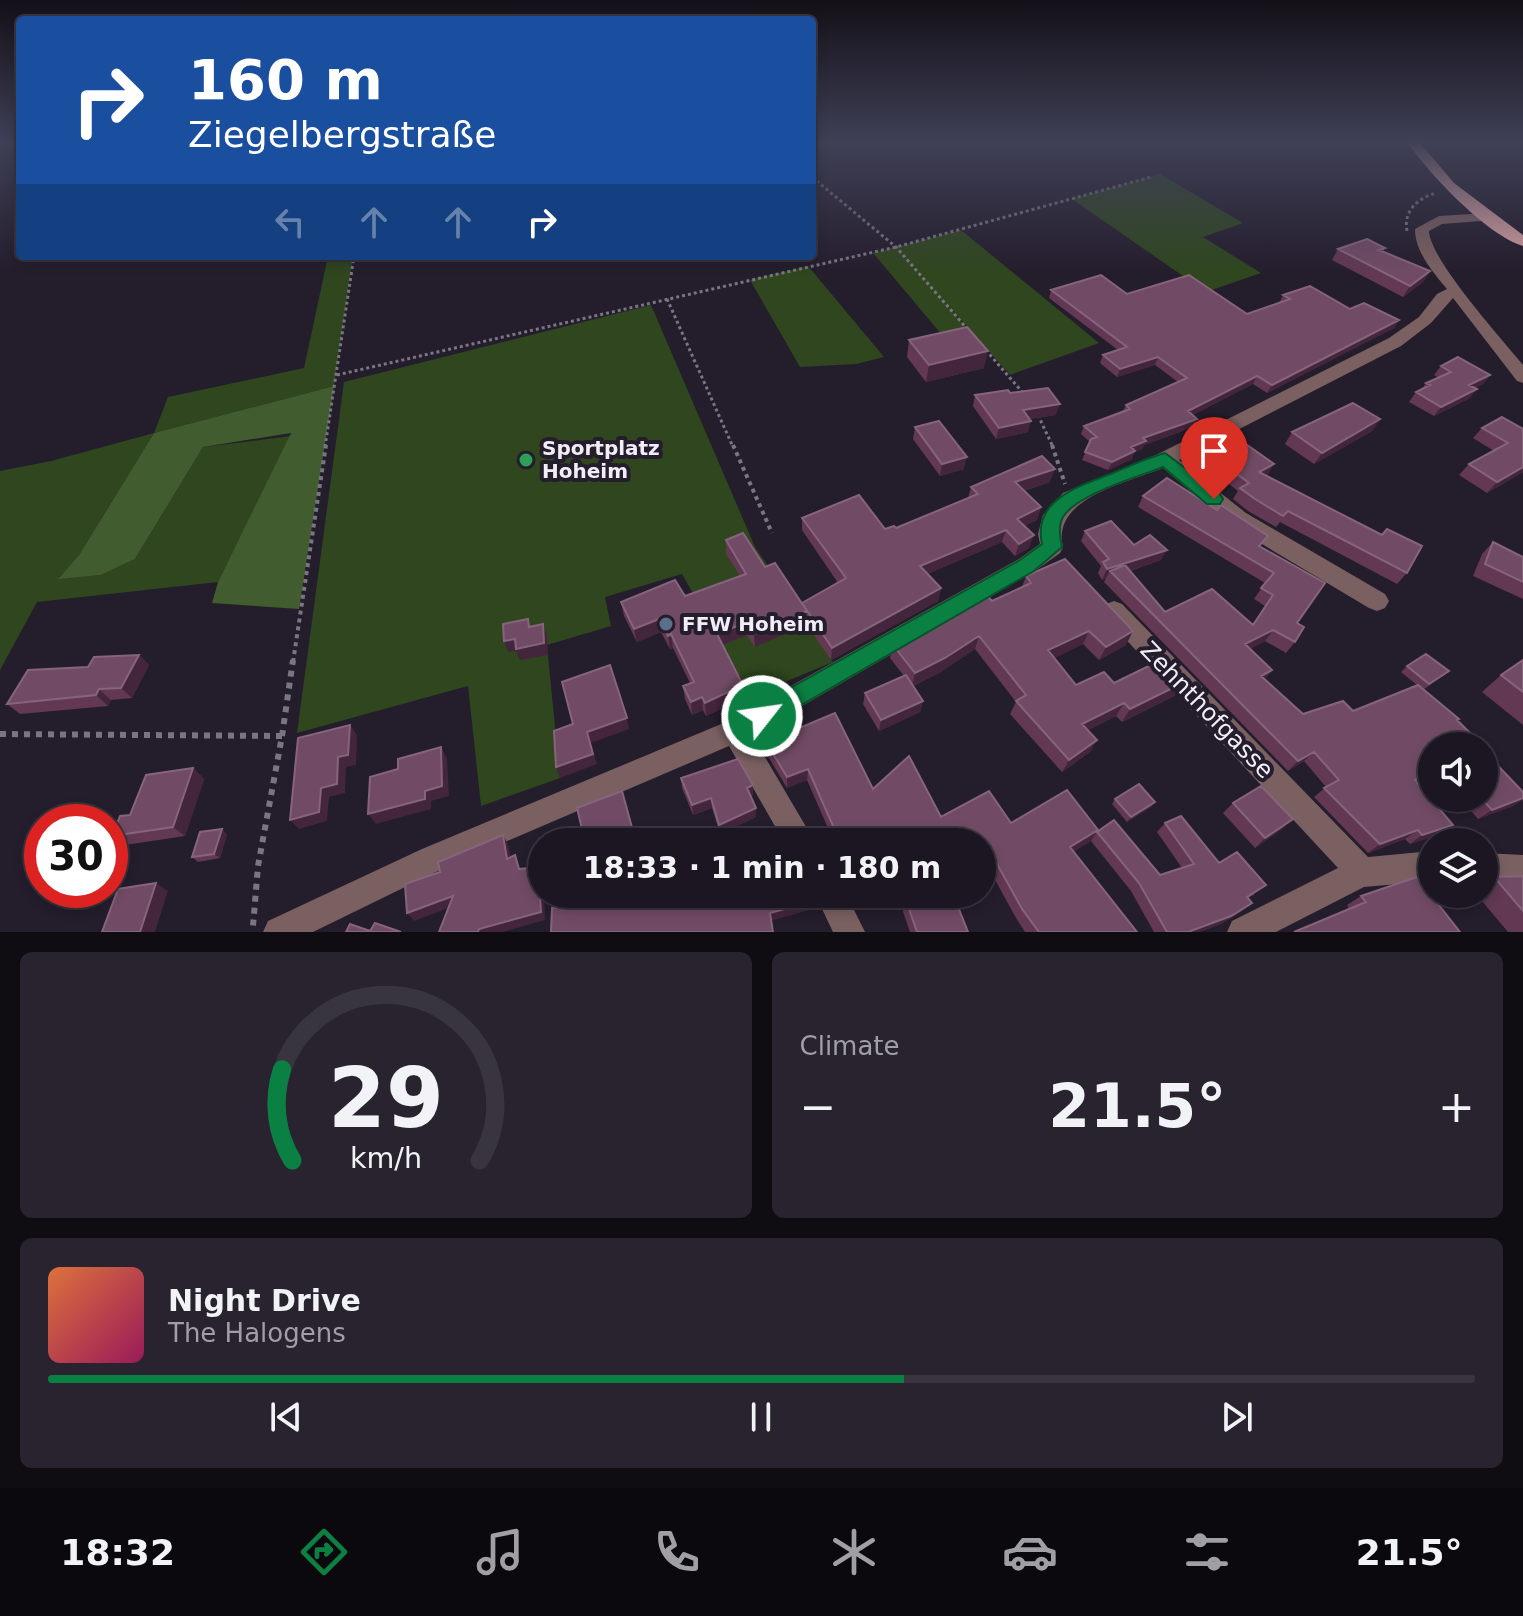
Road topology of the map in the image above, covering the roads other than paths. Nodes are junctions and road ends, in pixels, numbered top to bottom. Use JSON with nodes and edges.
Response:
{"nodes":[{"id":1,"x":1450,"y":186,"type":"edge"},
{"id":2,"x":1488,"y":217,"type":"junction"},
{"id":3,"x":1523,"y":242,"type":"edge"},
{"id":4,"x":1456,"y":291,"type":"junction"},
{"id":5,"x":1523,"y":377,"type":"edge"},
{"id":6,"x":1165,"y":459,"type":"junction"},
{"id":7,"x":1052,"y":547,"type":"junction"},
{"id":8,"x":1074,"y":570,"type":"edge"},
{"id":9,"x":1095,"y":592,"type":"edge"},
{"id":10,"x":1377,"y":601,"type":"dead end"},
{"id":11,"x":735,"y":731,"type":"junction"},
{"id":12,"x":792,"y":828,"type":"edge"},
{"id":13,"x":1418,"y":867,"type":"edge"},
{"id":14,"x":1498,"y":869,"type":"edge"},
{"id":15,"x":1523,"y":870,"type":"edge"},
{"id":16,"x":1362,"y":872,"type":"junction"},
{"id":17,"x":837,"y":908,"type":"edge"},
{"id":18,"x":279,"y":932,"type":"edge"},
{"id":19,"x":849,"y":932,"type":"edge"},
{"id":20,"x":1243,"y":932,"type":"edge"}],
"edges":[{"from":1,"to":2,"type":"main road"},
{"from":2,"to":3,"type":"main road"},
{"from":2,"to":4,"type":"street"},
{"from":4,"to":5,"type":"street"},
{"from":4,"to":6,"type":"street"},
{"from":6,"to":7,"type":"street"},
{"from":6,"to":10,"type":"street"},
{"from":7,"to":8,"type":"street"},
{"from":7,"to":11,"type":"street"},
{"from":9,"to":16,"type":"street","name":"Zehnthofgasse"},
{"from":11,"to":12,"type":"street"},
{"from":11,"to":18,"type":"street"},
{"from":13,"to":16,"type":"street"},
{"from":14,"to":15,"type":"street"},
{"from":16,"to":20,"type":"street"},
{"from":17,"to":19,"type":"street"}]}
